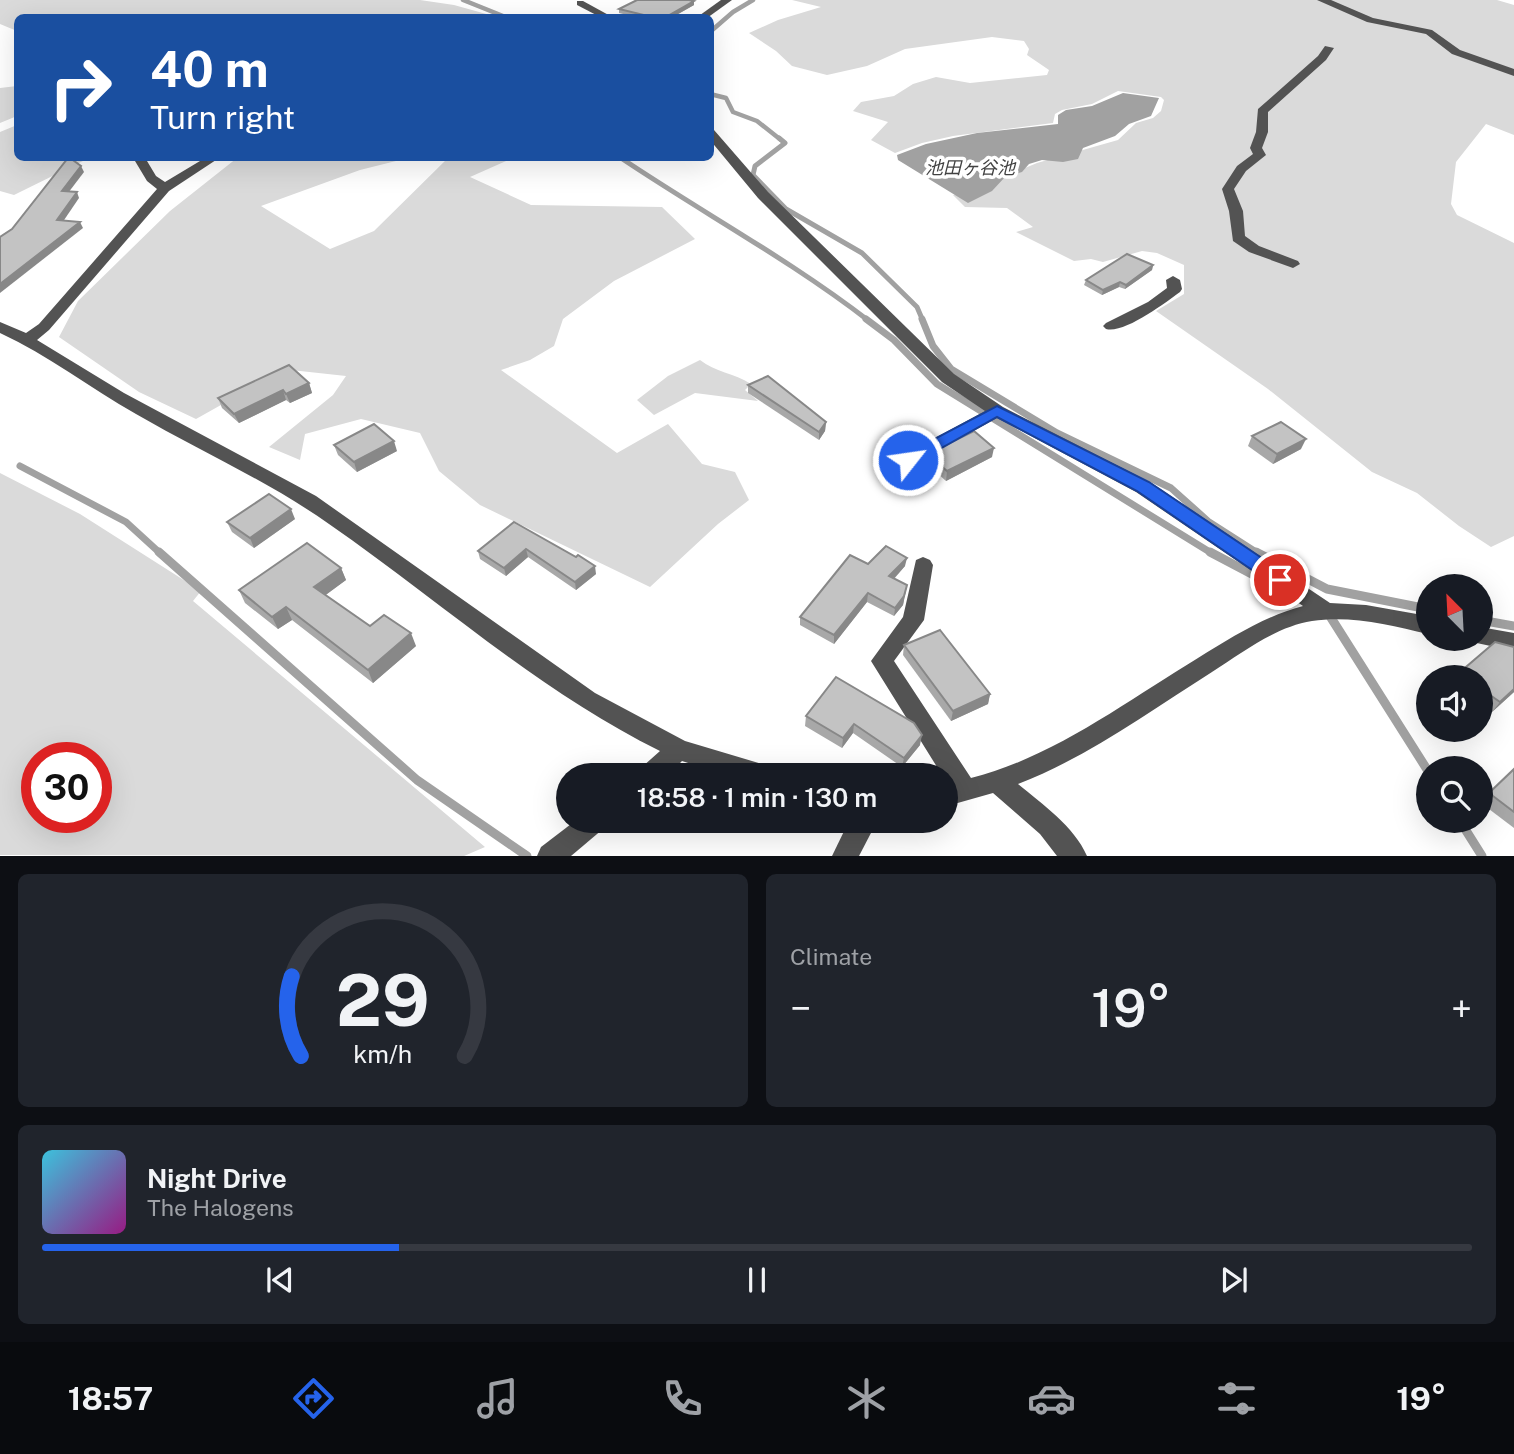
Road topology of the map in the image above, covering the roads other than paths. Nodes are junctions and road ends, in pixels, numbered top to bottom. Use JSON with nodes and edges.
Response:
{"nodes":[{"id":1,"x":727,"y":0,"type":"edge"},
{"id":2,"x":1322,"y":0,"type":"edge"},
{"id":3,"x":580,"y":3,"type":"dead end"},
{"id":4,"x":602,"y":14,"type":"edge"},
{"id":5,"x":706,"y":14,"type":"edge"},
{"id":6,"x":1329,"y":48,"type":"dead end"},
{"id":7,"x":1514,"y":73,"type":"edge"},
{"id":8,"x":714,"y":137,"type":"edge"},
{"id":9,"x":141,"y":161,"type":"edge"},
{"id":10,"x":208,"y":161,"type":"edge"},
{"id":11,"x":164,"y":188,"type":"junction"},
{"id":12,"x":1293,"y":264,"type":"dead end"},
{"id":13,"x":1173,"y":280,"type":"dead end"},
{"id":14,"x":1111,"y":326,"type":"dead end"},
{"id":15,"x":0,"y":327,"type":"edge"},
{"id":16,"x":28,"y":339,"type":"junction"},
{"id":17,"x":997,"y":411,"type":"junction"},
{"id":18,"x":908,"y":460,"type":"dead end"},
{"id":19,"x":923,"y":565,"type":"dead end"},
{"id":20,"x":1326,"y":611,"type":"junction"},
{"id":21,"x":1416,"y":623,"type":"edge"},
{"id":22,"x":1493,"y":638,"type":"edge"},
{"id":23,"x":1514,"y":642,"type":"edge"},
{"id":24,"x":679,"y":749,"type":"junction"},
{"id":25,"x":664,"y":763,"type":"edge"},
{"id":26,"x":724,"y":763,"type":"edge"},
{"id":27,"x":940,"y":763,"type":"edge"},
{"id":28,"x":996,"y":780,"type":"junction"},
{"id":29,"x":958,"y":793,"type":"edge"},
{"id":30,"x":579,"y":833,"type":"edge"},
{"id":31,"x":858,"y":833,"type":"edge"},
{"id":32,"x":550,"y":856,"type":"edge"},
{"id":33,"x":845,"y":856,"type":"edge"},
{"id":34,"x":1074,"y":856,"type":"edge"}],
"edges":[{"from":1,"to":5,"type":"street"},
{"from":2,"to":7,"type":"street"},
{"from":3,"to":4,"type":"street"},
{"from":6,"to":12,"type":"street"},
{"from":8,"to":17,"type":"street"},
{"from":9,"to":11,"type":"street"},
{"from":10,"to":11,"type":"street"},
{"from":11,"to":16,"type":"street"},
{"from":13,"to":14,"type":"street"},
{"from":15,"to":16,"type":"street"},
{"from":16,"to":24,"type":"street"},
{"from":17,"to":18,"type":"street"},
{"from":17,"to":20,"type":"street"},
{"from":19,"to":27,"type":"street"},
{"from":20,"to":21,"type":"street"},
{"from":20,"to":28,"type":"street"},
{"from":22,"to":23,"type":"street"},
{"from":24,"to":25,"type":"street"},
{"from":24,"to":26,"type":"street"},
{"from":28,"to":29,"type":"street"},
{"from":28,"to":34,"type":"street"},
{"from":30,"to":32,"type":"street"},
{"from":31,"to":33,"type":"street"}]}
